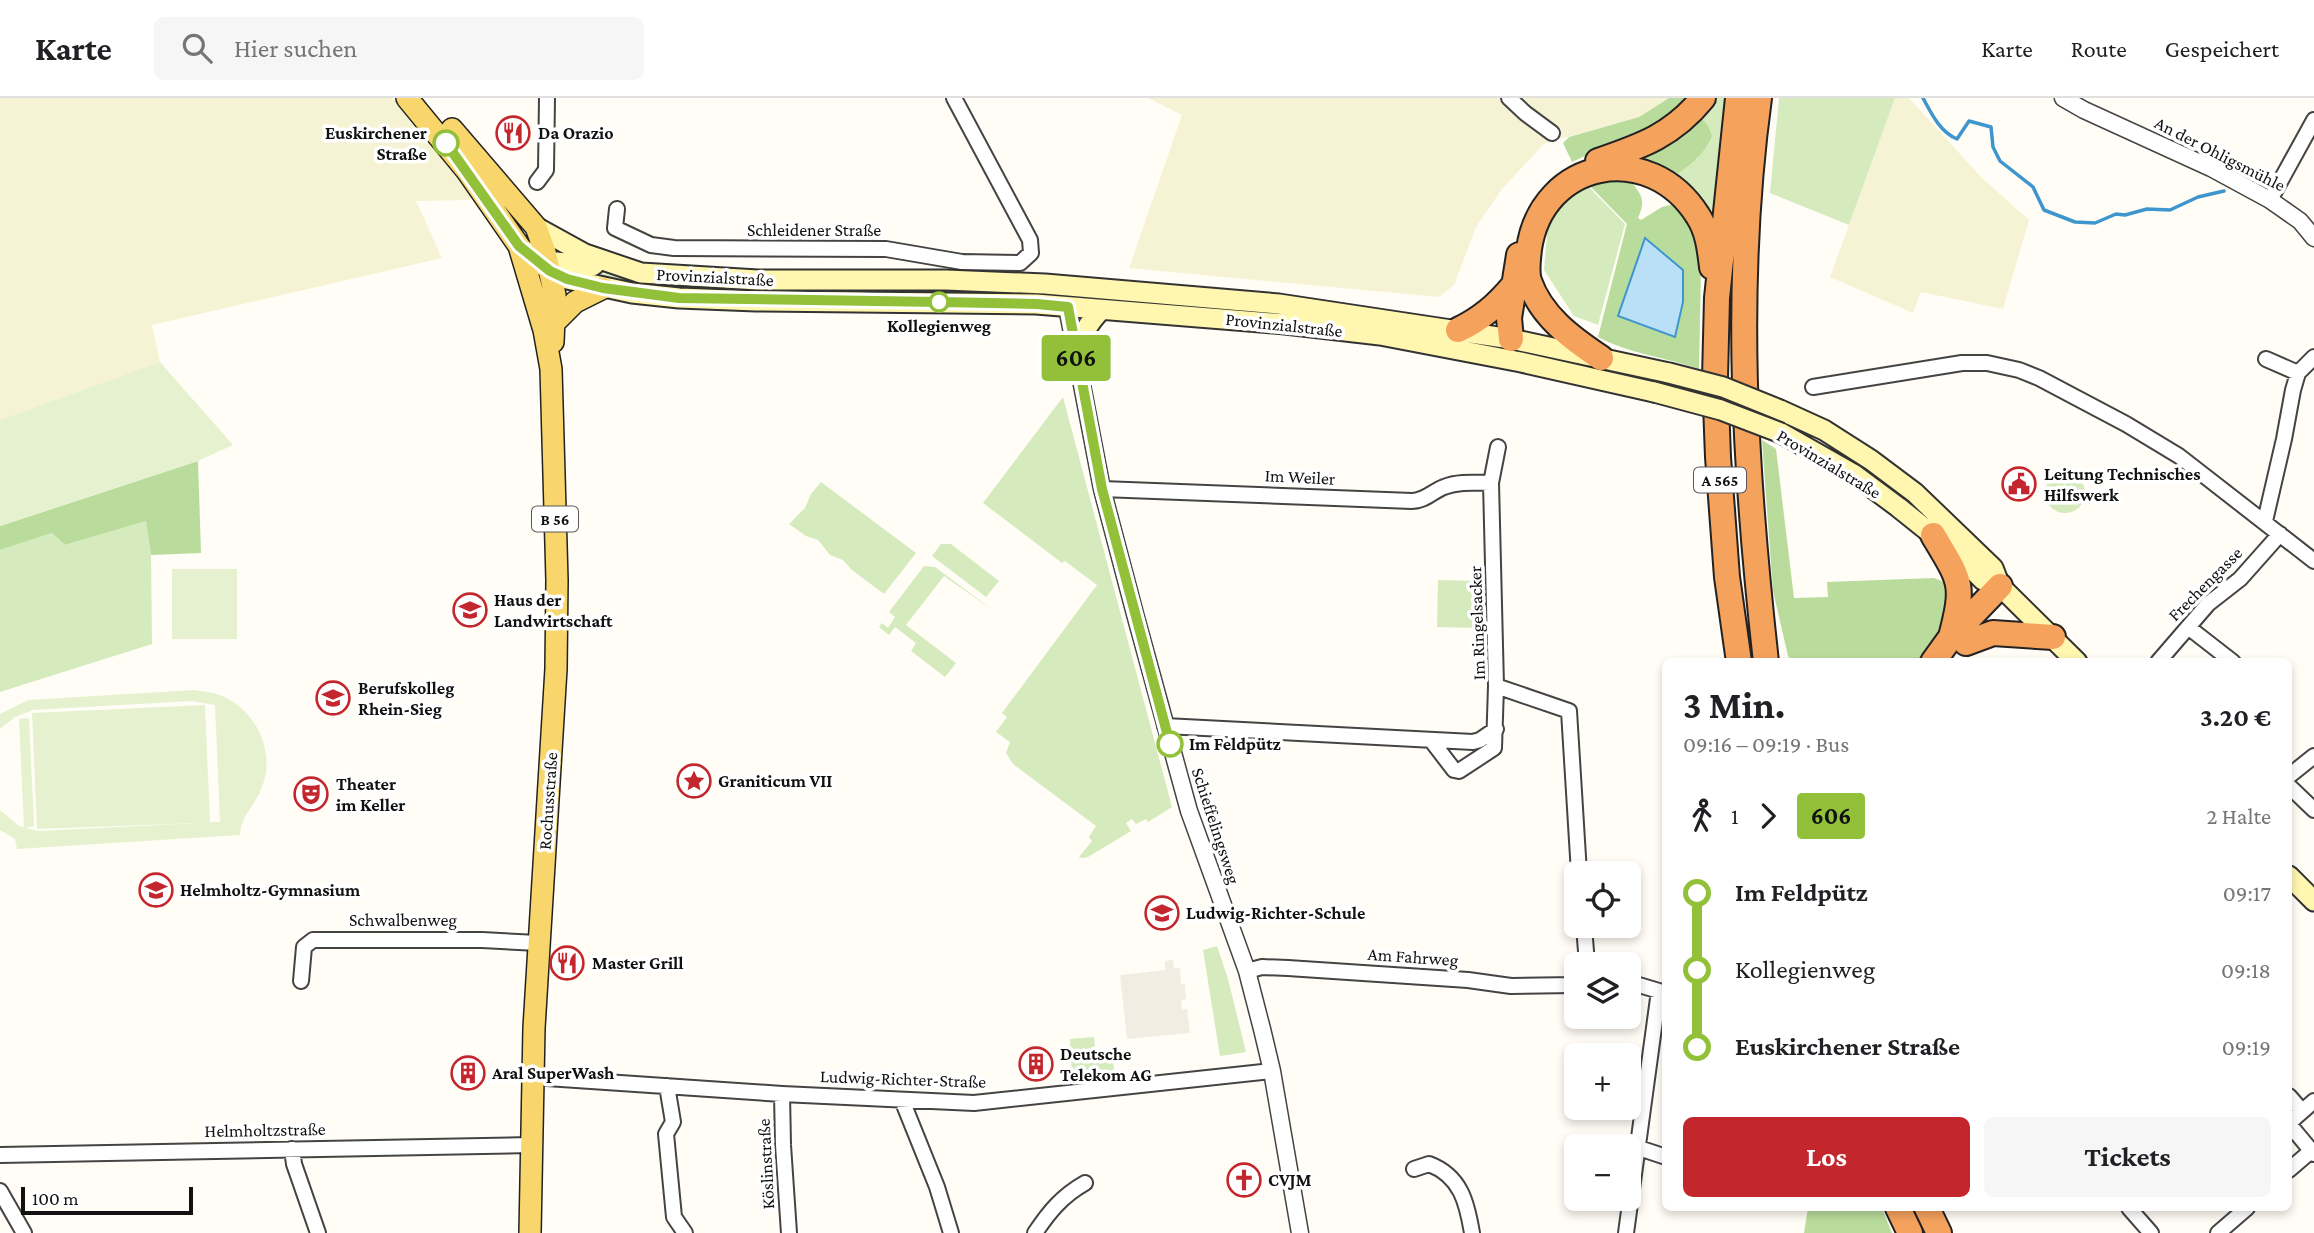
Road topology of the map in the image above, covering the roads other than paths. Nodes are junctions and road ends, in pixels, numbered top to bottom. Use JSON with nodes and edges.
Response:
{"nodes":[{"id":1,"x":407,"y":98,"type":"edge"},
{"id":2,"x":425,"y":98,"type":"edge"},
{"id":3,"x":547,"y":98,"type":"edge"},
{"id":4,"x":954,"y":98,"type":"edge"},
{"id":5,"x":1510,"y":98,"type":"edge"},
{"id":6,"x":1703,"y":98,"type":"edge"},
{"id":7,"x":1738,"y":98,"type":"edge"},
{"id":8,"x":1759,"y":98,"type":"edge"},
{"id":9,"x":2063,"y":98,"type":"edge"},
{"id":10,"x":2314,"y":120,"type":"edge"},
{"id":11,"x":1552,"y":132,"type":"dead end"},
{"id":12,"x":1598,"y":165,"type":"junction"},
{"id":13,"x":537,"y":183,"type":"dead end"},
{"id":14,"x":2270,"y":200,"type":"junction"},
{"id":15,"x":617,"y":209,"type":"dead end"},
{"id":16,"x":536,"y":227,"type":"junction"},
{"id":17,"x":2314,"y":238,"type":"edge"},
{"id":18,"x":603,"y":262,"type":"junction"},
{"id":19,"x":542,"y":270,"type":"junction"},
{"id":20,"x":1520,"y":283,"type":"junction"},
{"id":21,"x":1045,"y":284,"type":"junction"},
{"id":22,"x":603,"y":288,"type":"junction"},
{"id":23,"x":1100,"y":288,"type":"junction"},
{"id":24,"x":1717,"y":298,"type":"junction"},
{"id":25,"x":1068,"y":307,"type":"junction"},
{"id":26,"x":1101,"y":310,"type":"junction"},
{"id":27,"x":556,"y":321,"type":"junction"},
{"id":28,"x":1458,"y":330,"type":"junction"},
{"id":29,"x":1511,"y":339,"type":"junction"},
{"id":30,"x":1076,"y":356,"type":"junction"},
{"id":31,"x":1485,"y":356,"type":"junction"},
{"id":32,"x":2314,"y":357,"type":"edge"},
{"id":33,"x":1601,"y":358,"type":"junction"},
{"id":34,"x":2266,"y":359,"type":"dead end"},
{"id":35,"x":1521,"y":362,"type":"junction"},
{"id":36,"x":551,"y":369,"type":"junction"},
{"id":37,"x":2298,"y":373,"type":"junction"},
{"id":38,"x":1814,"y":387,"type":"dead end"},
{"id":39,"x":1498,"y":447,"type":"dead end"},
{"id":40,"x":1491,"y":483,"type":"junction"},
{"id":41,"x":1102,"y":489,"type":"junction"},
{"id":42,"x":2264,"y":520,"type":"junction"},
{"id":43,"x":2280,"y":534,"type":"junction"},
{"id":44,"x":1933,"y":535,"type":"junction"},
{"id":45,"x":2314,"y":561,"type":"edge"},
{"id":46,"x":2005,"y":591,"type":"junction"},
{"id":47,"x":1759,"y":598,"type":"junction"},
{"id":48,"x":2188,"y":627,"type":"junction"},
{"id":49,"x":2053,"y":637,"type":"junction"},
{"id":50,"x":1955,"y":647,"type":"edge"},
{"id":51,"x":1737,"y":658,"type":"edge"},
{"id":52,"x":1766,"y":658,"type":"edge"},
{"id":53,"x":1776,"y":658,"type":"edge"},
{"id":54,"x":1939,"y":658,"type":"edge"},
{"id":55,"x":2073,"y":658,"type":"edge"},
{"id":56,"x":2161,"y":658,"type":"edge"},
{"id":57,"x":2228,"y":658,"type":"edge"},
{"id":58,"x":1496,"y":686,"type":"junction"},
{"id":59,"x":1165,"y":726,"type":"junction"},
{"id":60,"x":1496,"y":729,"type":"junction"},
{"id":61,"x":1431,"y":740,"type":"junction"},
{"id":62,"x":2314,"y":756,"type":"edge"},
{"id":63,"x":2292,"y":774,"type":"edge"},
{"id":64,"x":2292,"y":789,"type":"edge"},
{"id":65,"x":2314,"y":810,"type":"edge"},
{"id":66,"x":1578,"y":861,"type":"edge"},
{"id":67,"x":2292,"y":879,"type":"edge"},
{"id":68,"x":2314,"y":901,"type":"edge"},
{"id":69,"x":538,"y":943,"type":"junction"},
{"id":70,"x":1247,"y":971,"type":"junction"},
{"id":71,"x":301,"y":981,"type":"dead end"},
{"id":72,"x":1564,"y":985,"type":"edge"},
{"id":73,"x":1641,"y":986,"type":"edge"},
{"id":74,"x":1272,"y":1071,"type":"junction"},
{"id":75,"x":532,"y":1077,"type":"junction"},
{"id":76,"x":667,"y":1086,"type":"junction"},
{"id":77,"x":782,"y":1094,"type":"junction"},
{"id":78,"x":2292,"y":1099,"type":"edge"},
{"id":79,"x":902,"y":1100,"type":"junction"},
{"id":80,"x":2314,"y":1101,"type":"edge"},
{"id":81,"x":2302,"y":1111,"type":"junction"},
{"id":82,"x":2292,"y":1120,"type":"edge"},
{"id":83,"x":2292,"y":1127,"type":"edge"},
{"id":84,"x":1641,"y":1134,"type":"edge"},
{"id":85,"x":531,"y":1145,"type":"junction"},
{"id":86,"x":292,"y":1149,"type":"junction"},
{"id":87,"x":1641,"y":1149,"type":"edge"},
{"id":88,"x":2312,"y":1153,"type":"edge"},
{"id":89,"x":0,"y":1155,"type":"edge"},
{"id":90,"x":1662,"y":1156,"type":"edge"},
{"id":91,"x":2292,"y":1168,"type":"edge"},
{"id":92,"x":1414,"y":1169,"type":"dead end"},
{"id":93,"x":1085,"y":1183,"type":"dead end"},
{"id":94,"x":0,"y":1191,"type":"edge"},
{"id":95,"x":1629,"y":1211,"type":"edge"},
{"id":96,"x":1899,"y":1211,"type":"edge"},
{"id":97,"x":1928,"y":1211,"type":"edge"},
{"id":98,"x":2132,"y":1211,"type":"edge"},
{"id":99,"x":2239,"y":1211,"type":"edge"},
{"id":100,"x":24,"y":1233,"type":"edge"},
{"id":101,"x":318,"y":1233,"type":"edge"},
{"id":102,"x":530,"y":1233,"type":"edge"},
{"id":103,"x":685,"y":1233,"type":"edge"},
{"id":104,"x":789,"y":1233,"type":"edge"},
{"id":105,"x":951,"y":1233,"type":"edge"},
{"id":106,"x":1035,"y":1233,"type":"edge"},
{"id":107,"x":1300,"y":1233,"type":"edge"},
{"id":108,"x":1472,"y":1233,"type":"edge"},
{"id":109,"x":1626,"y":1233,"type":"edge"},
{"id":110,"x":1910,"y":1233,"type":"edge"},
{"id":111,"x":1939,"y":1233,"type":"edge"},
{"id":112,"x":2151,"y":1233,"type":"edge"},
{"id":113,"x":2218,"y":1233,"type":"edge"}],
"edges":[{"from":1,"to":19,"type":"main road","name":"Rochusstraße","number":"B 56"},
{"from":2,"to":16,"type":"main road","number":"B 56"},
{"from":3,"to":13,"type":"street"},
{"from":4,"to":15,"type":"street","name":"Schleidener Straße"},
{"from":5,"to":11,"type":"street"},
{"from":6,"to":12,"type":"highway"},
{"from":7,"to":24,"type":"highway","number":"A 565"},
{"from":8,"to":47,"type":"highway","number":"A 565"},
{"from":9,"to":14,"type":"street","name":"An der Ohligsmühle"},
{"from":10,"to":14,"type":"street"},
{"from":12,"to":20,"type":"highway"},
{"from":12,"to":24,"type":"highway"},
{"from":14,"to":17,"type":"street","name":"An der Ohligsmühle"},
{"from":16,"to":18,"type":"main road","name":"Provinzialstraße"},
{"from":16,"to":19,"type":"main road","name":"Rochusstraße","number":"B 56"},
{"from":18,"to":19,"type":"main road"},
{"from":18,"to":21,"type":"main road","name":"Provinzialstraße"},
{"from":19,"to":22,"type":"main road","name":"Provinzialstraße"},
{"from":19,"to":27,"type":"main road","name":"Rochusstraße","number":"B 56"},
{"from":19,"to":36,"type":"main road","name":"Rochusstraße","number":"B 56"},
{"from":20,"to":28,"type":"highway"},
{"from":20,"to":29,"type":"highway"},
{"from":20,"to":33,"type":"highway"},
{"from":21,"to":23,"type":"main road","name":"Provinzialstraße"},
{"from":21,"to":25,"type":"main road"},
{"from":22,"to":25,"type":"main road","name":"Provinzialstraße"},
{"from":22,"to":27,"type":"main road"},
{"from":23,"to":25,"type":"main road"},
{"from":23,"to":28,"type":"main road","name":"Provinzialstraße"},
{"from":24,"to":51,"type":"highway","number":"A 565"},
{"from":25,"to":26,"type":"main road","name":"Provinzialstraße"},
{"from":25,"to":30,"type":"street","name":"Schieffelingsweg"},
{"from":26,"to":30,"type":"main road"},
{"from":26,"to":31,"type":"main road","name":"Provinzialstraße"},
{"from":27,"to":36,"type":"main road","name":"Rochusstraße","number":"B 56"},
{"from":28,"to":29,"type":"main road","name":"Provinzialstraße"},
{"from":29,"to":31,"type":"main road"},
{"from":29,"to":33,"type":"main road","name":"Provinzialstraße"},
{"from":29,"to":35,"type":"main road"},
{"from":30,"to":41,"type":"street","name":"Schieffelingsweg"},
{"from":31,"to":35,"type":"main road","name":"Provinzialstraße"},
{"from":32,"to":37,"type":"street"},
{"from":33,"to":46,"type":"main road","name":"Provinzialstraße","bridge":true},
{"from":34,"to":37,"type":"street"},
{"from":35,"to":44,"type":"main road","name":"Provinzialstraße","bridge":true},
{"from":36,"to":69,"type":"main road","name":"Rochusstraße","number":"B 56"},
{"from":37,"to":42,"type":"street"},
{"from":38,"to":42,"type":"street"},
{"from":39,"to":40,"type":"street","name":"Im Ringelsacker"},
{"from":40,"to":41,"type":"street","name":"Im Weiler"},
{"from":40,"to":58,"type":"street","name":"Im Ringelsacker"},
{"from":41,"to":59,"type":"street","name":"Schieffelingsweg"},
{"from":42,"to":43,"type":"street"},
{"from":43,"to":45,"type":"street"},
{"from":43,"to":48,"type":"street","name":"Frechengasse"},
{"from":44,"to":46,"type":"main road","name":"Provinzialstraße"},
{"from":44,"to":50,"type":"highway"},
{"from":46,"to":49,"type":"main road","name":"Provinzialstraße"},
{"from":46,"to":50,"type":"highway"},
{"from":47,"to":52,"type":"highway","number":"A 565"},
{"from":47,"to":53,"type":"highway"},
{"from":48,"to":56,"type":"street","name":"Frechengasse"},
{"from":48,"to":57,"type":"street"},
{"from":49,"to":50,"type":"highway"},
{"from":49,"to":55,"type":"main road","name":"Provinzialstraße"},
{"from":50,"to":54,"type":"highway"},
{"from":58,"to":60,"type":"street"},
{"from":58,"to":66,"type":"street","name":"Im Ringelsacker"},
{"from":59,"to":61,"type":"street"},
{"from":59,"to":70,"type":"street","name":"Schieffelingsweg"},
{"from":60,"to":61,"type":"street"},
{"from":60,"to":61,"type":"street"},
{"from":62,"to":63,"type":"street"},
{"from":64,"to":65,"type":"street"},
{"from":67,"to":68,"type":"main road"},
{"from":69,"to":71,"type":"street","name":"Schwalbenweg"},
{"from":69,"to":75,"type":"main road","name":"Rochusstraße","number":"B 56"},
{"from":70,"to":72,"type":"street","name":"Am Fahrweg"},
{"from":70,"to":74,"type":"street","name":"Schieffelingsweg"},
{"from":73,"to":84,"type":"street"},
{"from":74,"to":79,"type":"street","name":"Ludwig-Richter-Straße"},
{"from":74,"to":107,"type":"street","name":"Schieffelingsweg"},
{"from":75,"to":76,"type":"street","name":"Ludwig-Richter-Straße"},
{"from":75,"to":85,"type":"main road","name":"Rochusstraße","number":"B 56"},
{"from":76,"to":77,"type":"street","name":"Ludwig-Richter-Straße"},
{"from":76,"to":103,"type":"street"},
{"from":77,"to":79,"type":"street","name":"Ludwig-Richter-Straße"},
{"from":77,"to":104,"type":"street","name":"Köslinstraße"},
{"from":78,"to":81,"type":"street"},
{"from":79,"to":105,"type":"street"},
{"from":80,"to":81,"type":"street"},
{"from":81,"to":82,"type":"street"},
{"from":83,"to":88,"type":"street"},
{"from":85,"to":86,"type":"street","name":"Helmholtzstraße"},
{"from":85,"to":102,"type":"main road","name":"Rochusstraße","number":"B 56"},
{"from":86,"to":89,"type":"street","name":"Helmholtzstraße"},
{"from":86,"to":101,"type":"street"},
{"from":87,"to":90,"type":"street"},
{"from":88,"to":91,"type":"street"},
{"from":92,"to":108,"type":"street"},
{"from":93,"to":106,"type":"street"},
{"from":94,"to":100,"type":"street"},
{"from":95,"to":109,"type":"street"},
{"from":96,"to":110,"type":"highway"},
{"from":97,"to":111,"type":"highway"},
{"from":98,"to":112,"type":"street"},
{"from":99,"to":113,"type":"street"}]}
